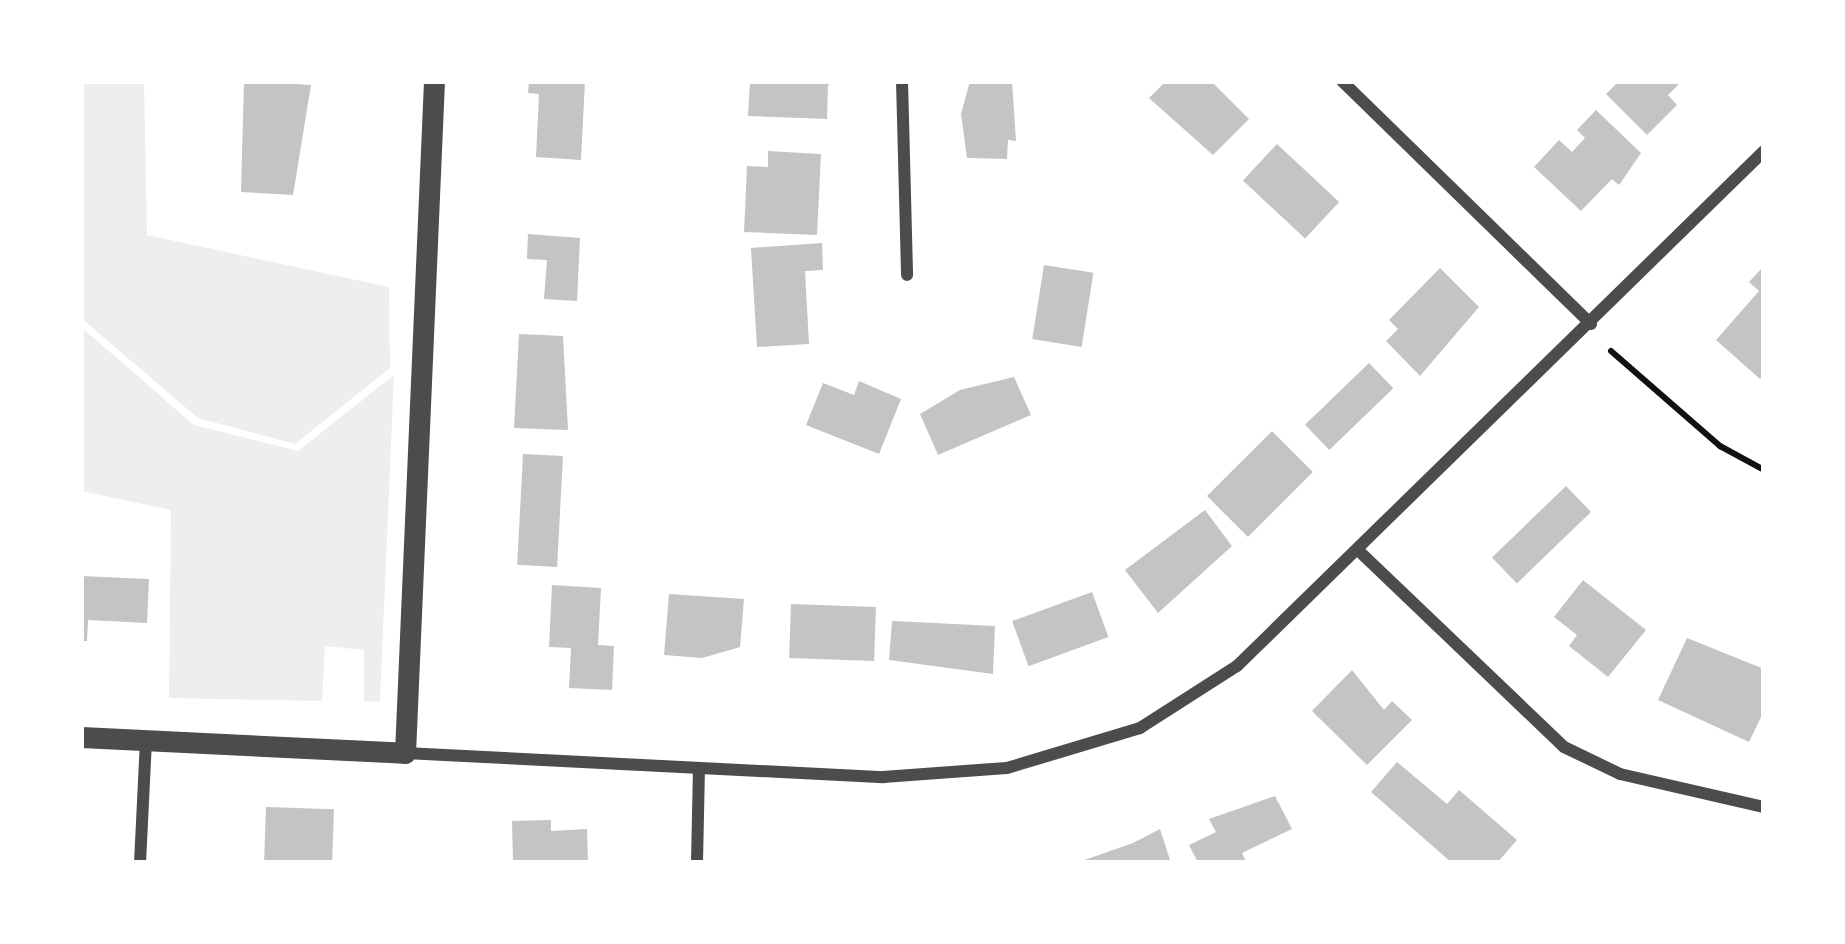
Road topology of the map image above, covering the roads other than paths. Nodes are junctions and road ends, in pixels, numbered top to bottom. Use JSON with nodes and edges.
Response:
{"nodes":[{"id":1,"x":434,"y":81,"type":"edge"},
{"id":2,"x":902,"y":81,"type":"edge"},
{"id":3,"x":1342,"y":81,"type":"edge"},
{"id":4,"x":1764,"y":151,"type":"edge"},
{"id":5,"x":907,"y":274,"type":"dead end"},
{"id":6,"x":1591,"y":324,"type":"junction"},
{"id":7,"x":1360,"y":551,"type":"junction"},
{"id":8,"x":81,"y":737,"type":"edge"},
{"id":9,"x":146,"y":740,"type":"junction"},
{"id":10,"x":405,"y":753,"type":"junction"},
{"id":11,"x":699,"y":768,"type":"junction"},
{"id":12,"x":1764,"y":807,"type":"edge"},
{"id":13,"x":140,"y":863,"type":"edge"},
{"id":14,"x":697,"y":863,"type":"edge"}],
"edges":[{"from":1,"to":10,"type":"street"},
{"from":2,"to":5,"type":"street"},
{"from":3,"to":6,"type":"street"},
{"from":4,"to":6,"type":"street"},
{"from":6,"to":7,"type":"street"},
{"from":7,"to":11,"type":"street"},
{"from":7,"to":12,"type":"street"},
{"from":8,"to":9,"type":"street"},
{"from":9,"to":10,"type":"street"},
{"from":9,"to":13,"type":"street"},
{"from":10,"to":11,"type":"street"},
{"from":11,"to":14,"type":"street"}]}
